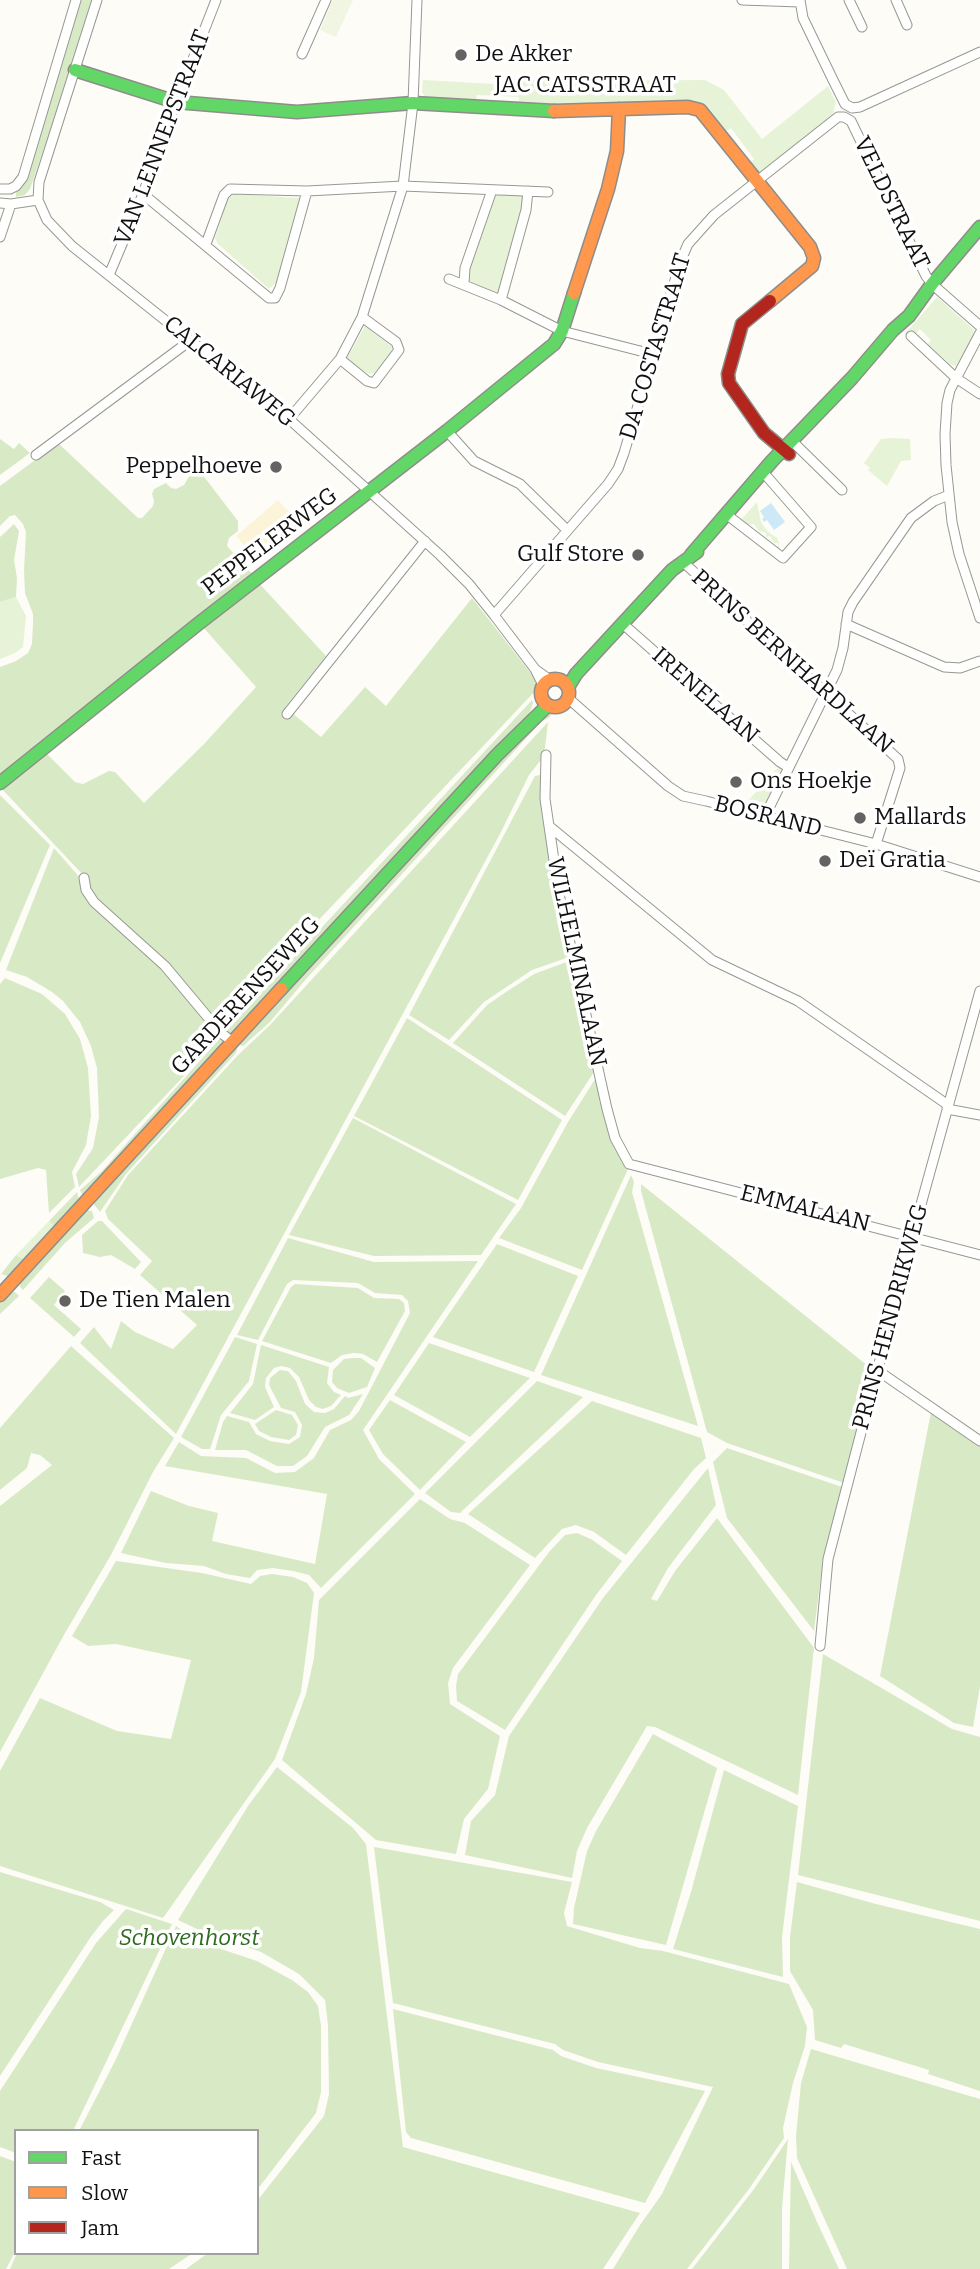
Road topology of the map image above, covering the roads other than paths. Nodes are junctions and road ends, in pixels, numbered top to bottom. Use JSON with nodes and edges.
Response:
{"nodes":[{"id":1,"x":76,"y":0,"type":"edge"},
{"id":2,"x":97,"y":0,"type":"edge"},
{"id":3,"x":216,"y":0,"type":"edge"},
{"id":4,"x":326,"y":0,"type":"edge"},
{"id":5,"x":417,"y":0,"type":"edge"},
{"id":6,"x":742,"y":0,"type":"edge"},
{"id":7,"x":849,"y":0,"type":"edge"},
{"id":8,"x":896,"y":0,"type":"edge"},
{"id":9,"x":800,"y":1,"type":"edge"},
{"id":10,"x":907,"y":25,"type":"dead end"},
{"id":11,"x":862,"y":27,"type":"dead end"},
{"id":12,"x":980,"y":51,"type":"edge"},
{"id":13,"x":302,"y":54,"type":"dead end"},
{"id":14,"x":75,"y":70,"type":"junction"},
{"id":15,"x":176,"y":102,"type":"junction"},
{"id":16,"x":413,"y":103,"type":"junction"},
{"id":17,"x":619,"y":109,"type":"junction"},
{"id":18,"x":851,"y":121,"type":"joint"},
{"id":19,"x":757,"y":181,"type":"junction"},
{"id":20,"x":403,"y":186,"type":"junction"},
{"id":21,"x":0,"y":189,"type":"edge"},
{"id":22,"x":492,"y":190,"type":"junction"},
{"id":23,"x":307,"y":191,"type":"junction"},
{"id":24,"x":528,"y":191,"type":"junction"},
{"id":25,"x":548,"y":192,"type":"dead end"},
{"id":26,"x":143,"y":194,"type":"junction"},
{"id":27,"x":38,"y":200,"type":"junction"},
{"id":28,"x":0,"y":203,"type":"edge"},
{"id":29,"x":11,"y":204,"type":"junction"},
{"id":30,"x":980,"y":227,"type":"edge"},
{"id":31,"x":0,"y":237,"type":"edge"},
{"id":32,"x":206,"y":244,"type":"junction"},
{"id":33,"x":109,"y":275,"type":"junction"},
{"id":34,"x":449,"y":279,"type":"dead end"},
{"id":35,"x":464,"y":284,"type":"junction"},
{"id":36,"x":932,"y":284,"type":"junction"},
{"id":37,"x":501,"y":300,"type":"junction"},
{"id":38,"x":362,"y":317,"type":"junction"},
{"id":39,"x":980,"y":326,"type":"edge"},
{"id":40,"x":562,"y":331,"type":"junction"},
{"id":41,"x":980,"y":333,"type":"edge"},
{"id":42,"x":911,"y":336,"type":"dead end"},
{"id":43,"x":191,"y":340,"type":"junction"},
{"id":44,"x":652,"y":354,"type":"junction"},
{"id":45,"x":340,"y":359,"type":"junction"},
{"id":46,"x":956,"y":378,"type":"junction"},
{"id":47,"x":980,"y":394,"type":"edge"},
{"id":48,"x":289,"y":419,"type":"junction"},
{"id":49,"x":447,"y":431,"type":"junction"},
{"id":50,"x":790,"y":448,"type":"junction"},
{"id":51,"x":36,"y":455,"type":"dead end"},
{"id":52,"x":766,"y":475,"type":"junction"},
{"id":53,"x":842,"y":490,"type":"dead end"},
{"id":54,"x":369,"y":492,"type":"junction"},
{"id":55,"x":949,"y":495,"type":"junction"},
{"id":56,"x":728,"y":516,"type":"junction"},
{"id":57,"x":567,"y":530,"type":"junction"},
{"id":58,"x":425,"y":541,"type":"junction"},
{"id":59,"x":686,"y":558,"type":"junction"},
{"id":60,"x":494,"y":615,"type":"junction"},
{"id":61,"x":980,"y":618,"type":"edge"},
{"id":62,"x":623,"y":624,"type":"junction"},
{"id":63,"x":846,"y":624,"type":"junction"},
{"id":64,"x":980,"y":661,"type":"edge"},
{"id":65,"x":559,"y":689,"type":"junction"},
{"id":66,"x":825,"y":693,"type":"junction"},
{"id":67,"x":546,"y":704,"type":"junction"},
{"id":68,"x":287,"y":714,"type":"dead end"},
{"id":69,"x":546,"y":755,"type":"dead end"},
{"id":70,"x":789,"y":767,"type":"junction"},
{"id":71,"x":0,"y":783,"type":"edge"},
{"id":72,"x":765,"y":816,"type":"junction"},
{"id":73,"x":549,"y":826,"type":"junction"},
{"id":74,"x":876,"y":844,"type":"junction"},
{"id":75,"x":980,"y":877,"type":"edge"},
{"id":76,"x":83,"y":878,"type":"dead end"},
{"id":77,"x":980,"y":991,"type":"edge"},
{"id":78,"x":233,"y":1042,"type":"junction"},
{"id":79,"x":948,"y":1107,"type":"junction"},
{"id":80,"x":980,"y":1115,"type":"edge"},
{"id":81,"x":629,"y":1164,"type":"joint"},
{"id":82,"x":912,"y":1237,"type":"junction"},
{"id":83,"x":980,"y":1255,"type":"edge"},
{"id":84,"x":0,"y":1295,"type":"edge"},
{"id":85,"x":877,"y":1370,"type":"junction"},
{"id":86,"x":980,"y":1441,"type":"edge"},
{"id":87,"x":820,"y":1646,"type":"dead end"}],
"edges":[{"from":1,"to":21,"type":"street"},
{"from":2,"to":14,"type":"street"},
{"from":3,"to":15,"type":"street","name":"VAN LENNEPSTRAAT"},
{"from":4,"to":13,"type":"street"},
{"from":5,"to":16,"type":"street"},
{"from":6,"to":9,"type":"street"},
{"from":7,"to":11,"type":"street"},
{"from":8,"to":10,"type":"street"},
{"from":9,"to":12,"type":"street","name":"VELDSTRAAT"},
{"from":14,"to":15,"type":"street","name":"JAC CATSSTRAAT"},
{"from":14,"to":27,"type":"street"},
{"from":15,"to":16,"type":"street","name":"JAC CATSSTRAAT"},
{"from":15,"to":26,"type":"street","name":"VAN LENNEPSTRAAT"},
{"from":16,"to":17,"type":"street","name":"JAC CATSSTRAAT"},
{"from":16,"to":20,"type":"street"},
{"from":17,"to":19,"type":"street","name":"JAC CATSSTRAAT"},
{"from":17,"to":40,"type":"street"},
{"from":18,"to":19,"type":"street","name":"DA COSTASTRAAT"},
{"from":18,"to":36,"type":"street","name":"VELDSTRAAT"},
{"from":19,"to":44,"type":"street","name":"DA COSTASTRAAT"},
{"from":19,"to":50,"type":"street","name":"JAC CATSSTRAAT"},
{"from":20,"to":22,"type":"street"},
{"from":20,"to":23,"type":"street"},
{"from":20,"to":38,"type":"street"},
{"from":22,"to":24,"type":"street"},
{"from":22,"to":35,"type":"street"},
{"from":23,"to":32,"type":"street"},
{"from":23,"to":32,"type":"street"},
{"from":24,"to":25,"type":"street"},
{"from":24,"to":37,"type":"street"},
{"from":26,"to":32,"type":"street"},
{"from":26,"to":33,"type":"street","name":"VAN LENNEPSTRAAT"},
{"from":27,"to":29,"type":"street"},
{"from":27,"to":33,"type":"street","name":"CALCARIAWEG"},
{"from":28,"to":29,"type":"street"},
{"from":29,"to":31,"type":"street"},
{"from":30,"to":36,"type":"street"},
{"from":33,"to":43,"type":"street","name":"CALCARIAWEG"},
{"from":34,"to":35,"type":"street"},
{"from":35,"to":37,"type":"street"},
{"from":36,"to":39,"type":"street","name":"VELDSTRAAT"},
{"from":36,"to":50,"type":"street"},
{"from":37,"to":40,"type":"street"},
{"from":38,"to":45,"type":"street"},
{"from":38,"to":45,"type":"street"},
{"from":40,"to":44,"type":"street"},
{"from":40,"to":49,"type":"street","name":"PEPPELERWEG"},
{"from":41,"to":46,"type":"street"},
{"from":42,"to":46,"type":"street"},
{"from":43,"to":48,"type":"street","name":"CALCARIAWEG"},
{"from":43,"to":51,"type":"street"},
{"from":44,"to":57,"type":"street","name":"DA COSTASTRAAT"},
{"from":45,"to":48,"type":"street"},
{"from":46,"to":47,"type":"street"},
{"from":46,"to":55,"type":"street"},
{"from":48,"to":54,"type":"street","name":"CALCARIAWEG"},
{"from":49,"to":54,"type":"street","name":"PEPPELERWEG"},
{"from":49,"to":57,"type":"street"},
{"from":50,"to":52,"type":"street"},
{"from":50,"to":53,"type":"street"},
{"from":52,"to":56,"type":"street"},
{"from":52,"to":56,"type":"street"},
{"from":54,"to":58,"type":"street","name":"CALCARIAWEG"},
{"from":54,"to":71,"type":"street","name":"PEPPELERWEG"},
{"from":55,"to":61,"type":"street"},
{"from":55,"to":63,"type":"street"},
{"from":56,"to":59,"type":"street"},
{"from":57,"to":60,"type":"street","name":"DA COSTASTRAAT"},
{"from":58,"to":60,"type":"street","name":"CALCARIAWEG"},
{"from":58,"to":68,"type":"street"},
{"from":59,"to":62,"type":"street"},
{"from":59,"to":66,"type":"street","name":"PRINS BERNHARDLAAN"},
{"from":60,"to":65,"type":"street","name":"CALCARIAWEG"},
{"from":62,"to":65,"type":"street"},
{"from":62,"to":70,"type":"street","name":"IRENELAAN"},
{"from":63,"to":64,"type":"street"},
{"from":63,"to":66,"type":"street"},
{"from":65,"to":67,"type":"street"},
{"from":65,"to":67,"type":"street"},
{"from":65,"to":72,"type":"street","name":"BOSRAND"},
{"from":66,"to":70,"type":"street"},
{"from":66,"to":74,"type":"street","name":"PRINS BERNHARDLAAN"},
{"from":67,"to":78,"type":"street","name":"GARDERENSEWEG"},
{"from":69,"to":73,"type":"street","name":"WILHELMINALAAN"},
{"from":70,"to":72,"type":"street"},
{"from":72,"to":74,"type":"street","name":"BOSRAND"},
{"from":73,"to":79,"type":"street"},
{"from":73,"to":81,"type":"street","name":"WILHELMINALAAN"},
{"from":74,"to":75,"type":"street","name":"BOSRAND"},
{"from":76,"to":78,"type":"street"},
{"from":77,"to":79,"type":"street","name":"PRINS HENDRIKWEG"},
{"from":78,"to":84,"type":"street","name":"GARDERENSEWEG"},
{"from":79,"to":80,"type":"street"},
{"from":79,"to":82,"type":"street","name":"PRINS HENDRIKWEG"},
{"from":81,"to":82,"type":"street","name":"EMMALAAN"},
{"from":82,"to":83,"type":"street","name":"EMMALAAN"},
{"from":82,"to":85,"type":"street","name":"PRINS HENDRIKWEG"},
{"from":85,"to":86,"type":"street"},
{"from":85,"to":87,"type":"street","name":"PRINS HENDRIKWEG"}]}
